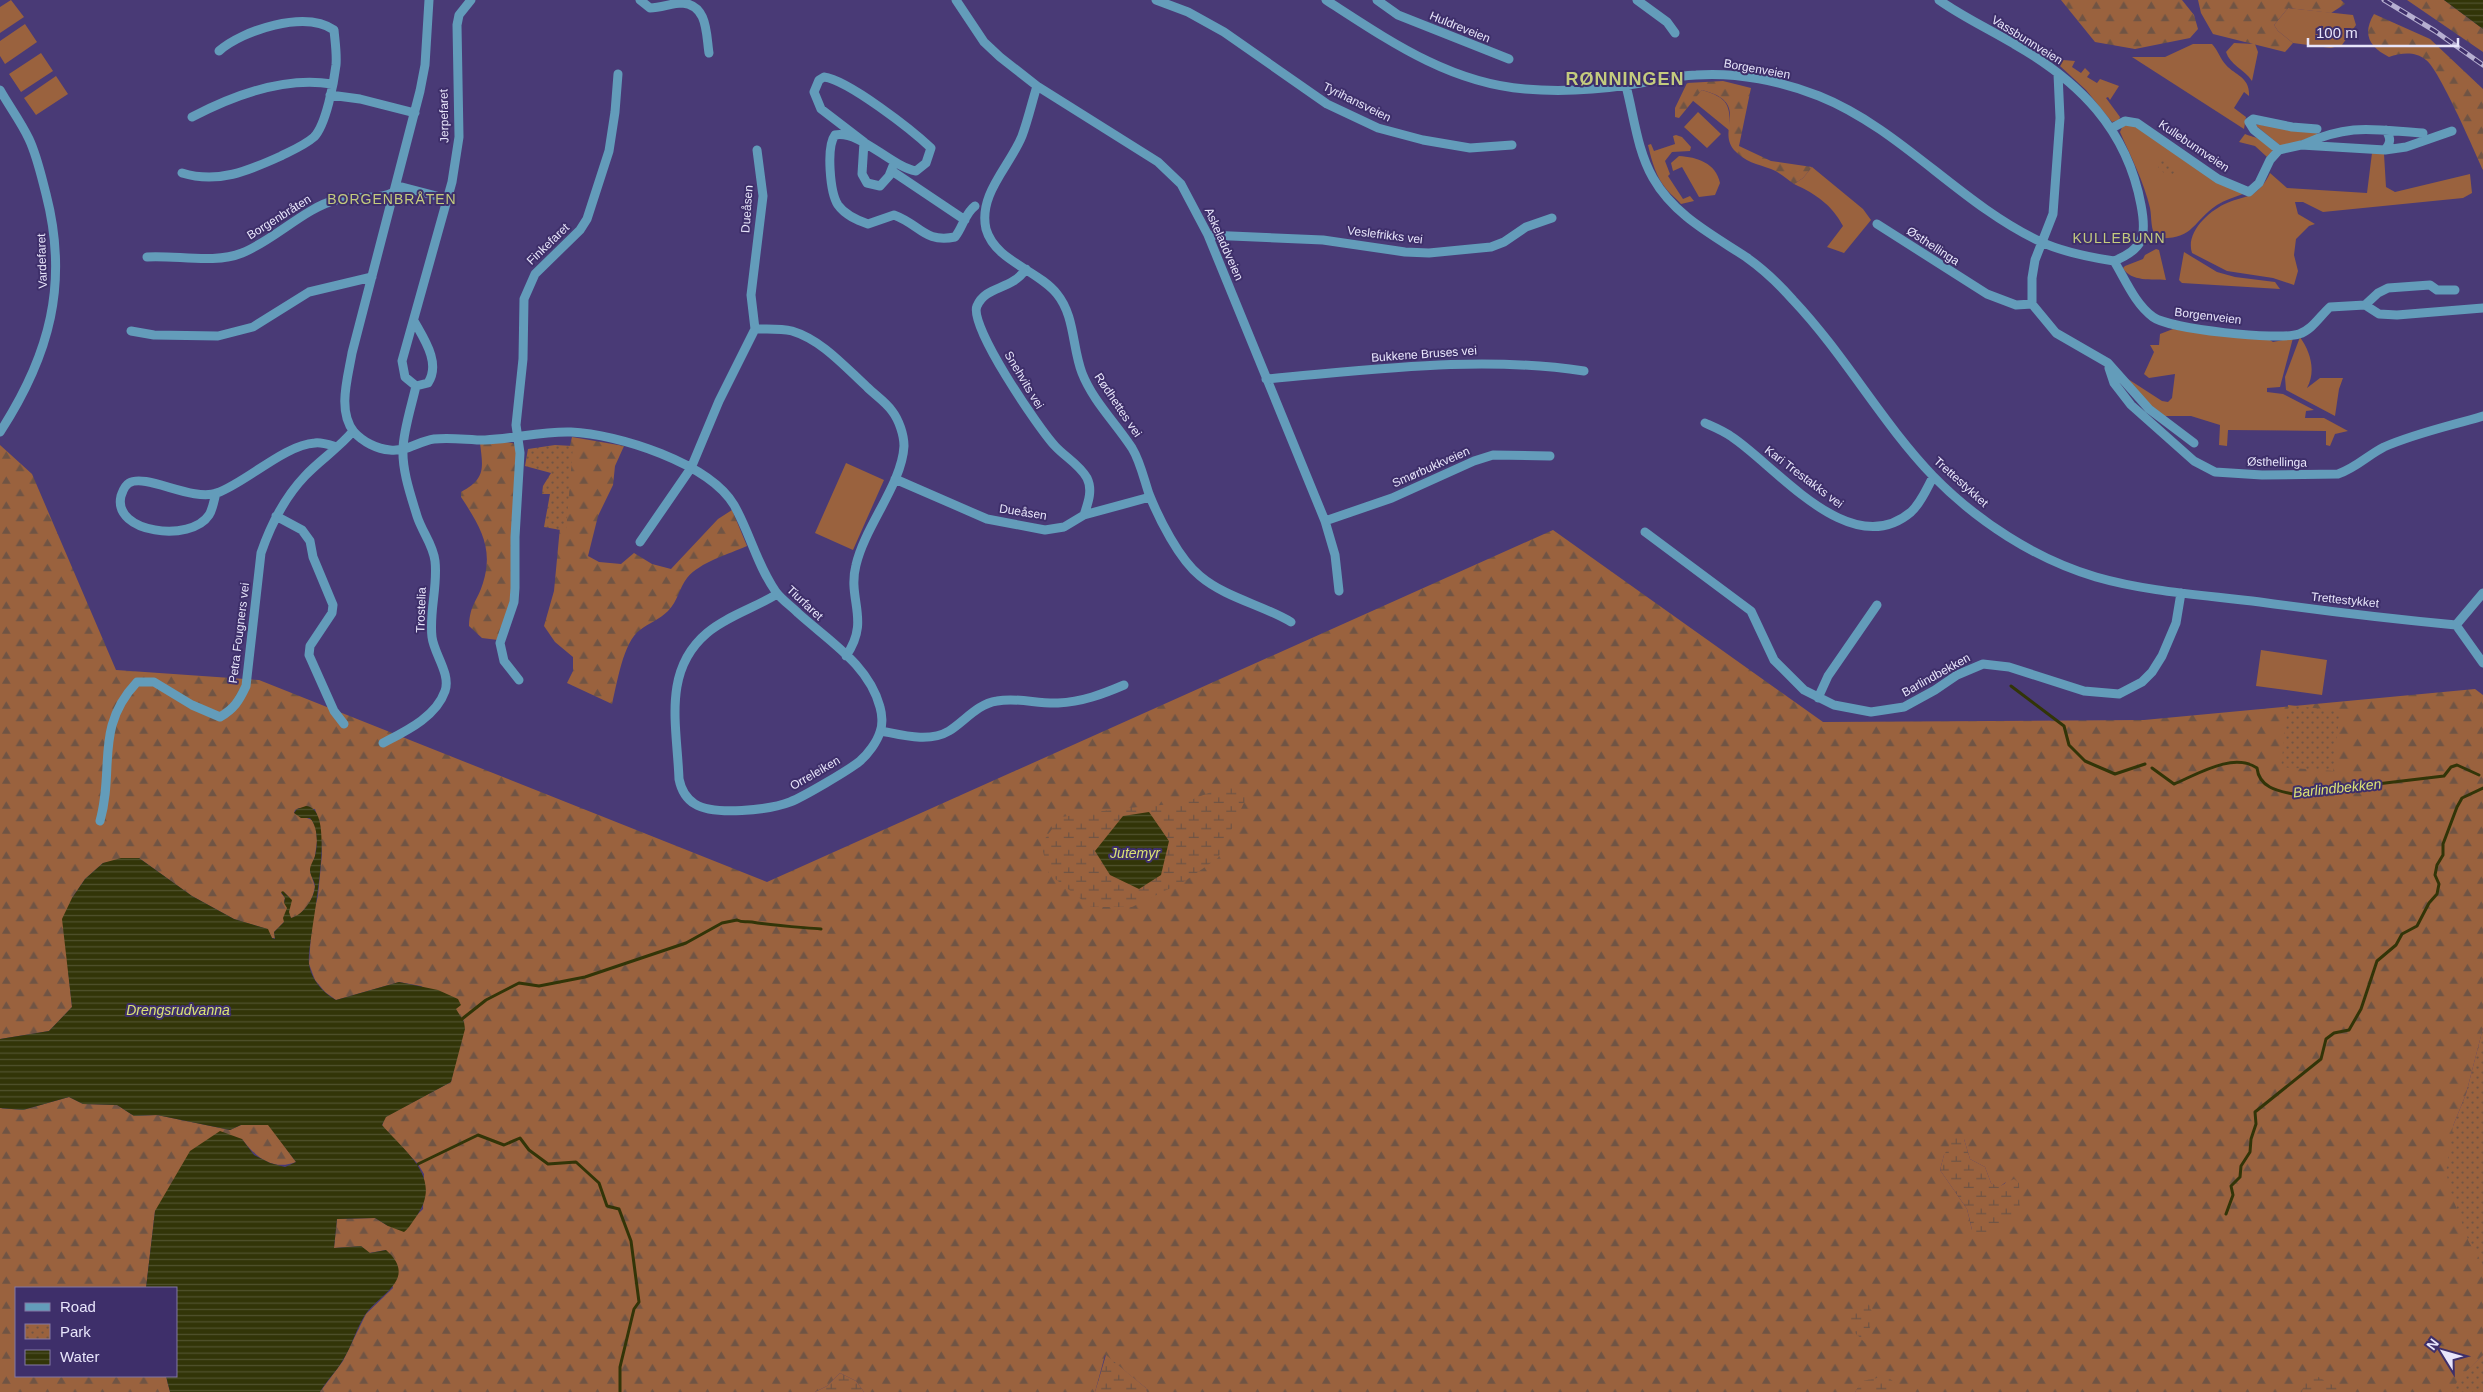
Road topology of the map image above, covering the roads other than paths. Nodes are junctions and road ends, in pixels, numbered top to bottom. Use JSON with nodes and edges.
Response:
{"nodes":[{"id":1,"x":429,"y":0,"type":"edge"},
{"id":2,"x":471,"y":0,"type":"edge"},
{"id":3,"x":640,"y":0,"type":"edge"},
{"id":4,"x":956,"y":0,"type":"edge"},
{"id":5,"x":1156,"y":0,"type":"edge"},
{"id":6,"x":1326,"y":0,"type":"edge"},
{"id":7,"x":1377,"y":0,"type":"edge"},
{"id":8,"x":1637,"y":0,"type":"edge"},
{"id":9,"x":1938,"y":0,"type":"edge"},
{"id":10,"x":1675,"y":33,"type":"dead end"},
{"id":11,"x":219,"y":51,"type":"dead end"},
{"id":12,"x":709,"y":53,"type":"dead end"},
{"id":13,"x":1510,"y":59,"type":"dead end"},
{"id":14,"x":618,"y":74,"type":"dead end"},
{"id":15,"x":2058,"y":74,"type":"junction"},
{"id":16,"x":332,"y":84,"type":"junction"},
{"id":17,"x":1037,"y":86,"type":"junction"},
{"id":18,"x":1626,"y":86,"type":"junction"},
{"id":19,"x":0,"y":90,"type":"edge"},
{"id":20,"x":330,"y":95,"type":"junction"},
{"id":21,"x":415,"y":113,"type":"junction"},
{"id":22,"x":192,"y":117,"type":"dead end"},
{"id":23,"x":2112,"y":128,"type":"junction"},
{"id":24,"x":2317,"y":129,"type":"dead end"},
{"id":25,"x":2386,"y":130,"type":"junction"},
{"id":26,"x":2452,"y":131,"type":"dead end"},
{"id":27,"x":2423,"y":133,"type":"dead end"},
{"id":28,"x":864,"y":142,"type":"junction"},
{"id":29,"x":1512,"y":146,"type":"dead end"},
{"id":30,"x":2302,"y":146,"type":"junction"},
{"id":31,"x":757,"y":150,"type":"dead end"},
{"id":32,"x":2279,"y":150,"type":"junction"},
{"id":33,"x":2384,"y":150,"type":"junction"},
{"id":34,"x":893,"y":166,"type":"junction"},
{"id":35,"x":182,"y":173,"type":"dead end"},
{"id":36,"x":394,"y":193,"type":"junction"},
{"id":37,"x":448,"y":198,"type":"junction"},
{"id":38,"x":976,"y":206,"type":"dead end"},
{"id":39,"x":1552,"y":218,"type":"dead end"},
{"id":40,"x":965,"y":220,"type":"junction"},
{"id":41,"x":1877,"y":224,"type":"dead end"},
{"id":42,"x":1208,"y":235,"type":"junction"},
{"id":43,"x":2041,"y":242,"type":"junction"},
{"id":44,"x":147,"y":257,"type":"dead end"},
{"id":45,"x":2114,"y":261,"type":"junction"},
{"id":46,"x":1026,"y":269,"type":"junction"},
{"id":47,"x":372,"y":277,"type":"junction"},
{"id":48,"x":2455,"y":290,"type":"dead end"},
{"id":49,"x":2032,"y":304,"type":"junction"},
{"id":50,"x":2365,"y":305,"type":"junction"},
{"id":51,"x":2483,"y":308,"type":"edge"},
{"id":52,"x":414,"y":321,"type":"junction"},
{"id":53,"x":755,"y":329,"type":"junction"},
{"id":54,"x":131,"y":331,"type":"dead end"},
{"id":55,"x":2108,"y":363,"type":"junction"},
{"id":56,"x":1584,"y":371,"type":"dead end"},
{"id":57,"x":1266,"y":379,"type":"junction"},
{"id":58,"x":416,"y":386,"type":"junction"},
{"id":59,"x":2483,"y":416,"type":"edge"},
{"id":60,"x":1705,"y":423,"type":"dead end"},
{"id":61,"x":353,"y":431,"type":"junction"},
{"id":62,"x":0,"y":432,"type":"edge"},
{"id":63,"x":518,"y":435,"type":"junction"},
{"id":64,"x":2194,"y":443,"type":"dead end"},
{"id":65,"x":337,"y":447,"type":"junction"},
{"id":66,"x":403,"y":450,"type":"junction"},
{"id":67,"x":1550,"y":456,"type":"dead end"},
{"id":68,"x":691,"y":468,"type":"junction"},
{"id":69,"x":1934,"y":476,"type":"junction"},
{"id":70,"x":895,"y":479,"type":"junction"},
{"id":71,"x":216,"y":494,"type":"junction"},
{"id":72,"x":1150,"y":497,"type":"junction"},
{"id":73,"x":1084,"y":515,"type":"junction"},
{"id":74,"x":276,"y":516,"type":"junction"},
{"id":75,"x":1325,"y":521,"type":"junction"},
{"id":76,"x":1645,"y":532,"type":"dead end"},
{"id":77,"x":640,"y":542,"type":"dead end"},
{"id":78,"x":1339,"y":591,"type":"dead end"},
{"id":79,"x":2181,"y":593,"type":"junction"},
{"id":80,"x":2483,"y":593,"type":"edge"},
{"id":81,"x":777,"y":594,"type":"junction"},
{"id":82,"x":1877,"y":605,"type":"dead end"},
{"id":83,"x":1291,"y":622,"type":"dead end"},
{"id":84,"x":2456,"y":625,"type":"junction"},
{"id":85,"x":846,"y":656,"type":"junction"},
{"id":86,"x":2483,"y":663,"type":"edge"},
{"id":87,"x":519,"y":680,"type":"dead end"},
{"id":88,"x":1124,"y":685,"type":"dead end"},
{"id":89,"x":1818,"y":698,"type":"junction"},
{"id":90,"x":344,"y":724,"type":"dead end"},
{"id":91,"x":881,"y":730,"type":"junction"},
{"id":92,"x":383,"y":743,"type":"dead end"},
{"id":93,"x":100,"y":821,"type":"dead end"}],
"edges":[{"from":1,"to":21,"type":"street"},
{"from":2,"to":37,"type":"street","name":"Jerpefaret"},
{"from":3,"to":12,"type":"street"},
{"from":4,"to":17,"type":"street","name":"Askeladdveien"},
{"from":5,"to":29,"type":"street","name":"Tyrihansveien"},
{"from":6,"to":18,"type":"street","name":"Borgenveien"},
{"from":7,"to":13,"type":"street","name":"Huldreveien"},
{"from":8,"to":10,"type":"street"},
{"from":9,"to":15,"type":"street","name":"Vassbunnveien"},
{"from":11,"to":16,"type":"street"},
{"from":14,"to":63,"type":"street","name":"Finkefaret"},
{"from":15,"to":23,"type":"street","name":"Vassbunnveien"},
{"from":15,"to":43,"type":"street"},
{"from":16,"to":20,"type":"street"},
{"from":16,"to":22,"type":"street"},
{"from":17,"to":42,"type":"street","name":"Askeladdveien"},
{"from":17,"to":46,"type":"street","name":"Rødhettes vei"},
{"from":18,"to":43,"type":"street","name":"Borgenveien"},
{"from":18,"to":69,"type":"street","name":"Trettestykket"},
{"from":19,"to":62,"type":"street","name":"Vardefaret"},
{"from":20,"to":21,"type":"street"},
{"from":20,"to":35,"type":"street"},
{"from":21,"to":36,"type":"street"},
{"from":23,"to":32,"type":"street","name":"Kullebunnveien"},
{"from":23,"to":45,"type":"street","name":"Vassbunnveien"},
{"from":24,"to":32,"type":"street"},
{"from":25,"to":27,"type":"street"},
{"from":25,"to":30,"type":"street"},
{"from":25,"to":33,"type":"street"},
{"from":26,"to":33,"type":"street"},
{"from":28,"to":34,"type":"street"},
{"from":28,"to":34,"type":"street"},
{"from":28,"to":34,"type":"street"},
{"from":28,"to":40,"type":"street"},
{"from":30,"to":32,"type":"street"},
{"from":30,"to":33,"type":"street"},
{"from":31,"to":53,"type":"street","name":"Dueåsen"},
{"from":34,"to":40,"type":"street"},
{"from":36,"to":37,"type":"street","name":"Borgenbråten"},
{"from":36,"to":44,"type":"street","name":"Borgenbråten"},
{"from":36,"to":47,"type":"street"},
{"from":37,"to":52,"type":"street","name":"Jerpefaret"},
{"from":38,"to":40,"type":"street"},
{"from":39,"to":42,"type":"street","name":"Veslefrikks vei"},
{"from":41,"to":49,"type":"street","name":"Østhellinga"},
{"from":42,"to":57,"type":"street","name":"Askeladdveien"},
{"from":43,"to":45,"type":"street","name":"Borgenveien"},
{"from":43,"to":49,"type":"street"},
{"from":45,"to":50,"type":"street","name":"Borgenveien"},
{"from":46,"to":72,"type":"street","name":"Rødhettes vei"},
{"from":46,"to":73,"type":"street","name":"Snehvits vei"},
{"from":47,"to":54,"type":"street"},
{"from":47,"to":61,"type":"street"},
{"from":48,"to":50,"type":"street"},
{"from":49,"to":55,"type":"street"},
{"from":50,"to":51,"type":"street","name":"Borgenveien"},
{"from":52,"to":58,"type":"street","name":"Jerpefaret"},
{"from":52,"to":58,"type":"street"},
{"from":53,"to":68,"type":"street"},
{"from":53,"to":70,"type":"street"},
{"from":55,"to":59,"type":"street","name":"Østhellinga"},
{"from":55,"to":64,"type":"street"},
{"from":56,"to":57,"type":"street","name":"Bukkene Bruses vei"},
{"from":57,"to":75,"type":"street","name":"Askeladdveien"},
{"from":58,"to":66,"type":"street"},
{"from":60,"to":69,"type":"street","name":"Kari Trestakks vei"},
{"from":61,"to":65,"type":"street"},
{"from":61,"to":66,"type":"street"},
{"from":63,"to":66,"type":"street","name":"Tiurfaret"},
{"from":63,"to":68,"type":"street","name":"Tiurfaret"},
{"from":63,"to":87,"type":"street"},
{"from":65,"to":71,"type":"street"},
{"from":65,"to":74,"type":"street","name":"Petra Fougners vei"},
{"from":66,"to":92,"type":"street","name":"Trostelia"},
{"from":67,"to":75,"type":"street","name":"Smørbukkveien"},
{"from":68,"to":77,"type":"street"},
{"from":68,"to":81,"type":"street","name":"Tiurfaret"},
{"from":69,"to":79,"type":"street","name":"Trettestykket"},
{"from":70,"to":73,"type":"street","name":"Dueåsen"},
{"from":70,"to":85,"type":"street"},
{"from":71,"to":71,"type":"street"},
{"from":72,"to":73,"type":"street","name":"Dueåsen"},
{"from":72,"to":83,"type":"street","name":"Rødhettes vei"},
{"from":74,"to":90,"type":"street"},
{"from":74,"to":93,"type":"street","name":"Petra Fougners vei"},
{"from":75,"to":78,"type":"street","name":"Askeladdveien"},
{"from":76,"to":89,"type":"street","name":"Barlindbekken"},
{"from":79,"to":84,"type":"street","name":"Trettestykket"},
{"from":79,"to":89,"type":"street","name":"Barlindbekken"},
{"from":80,"to":84,"type":"street"},
{"from":81,"to":85,"type":"street","name":"Tiurfaret"},
{"from":81,"to":91,"type":"street","name":"Orreleiken"},
{"from":82,"to":89,"type":"street"},
{"from":84,"to":86,"type":"street"},
{"from":85,"to":91,"type":"street","name":"Tiurfaret"},
{"from":88,"to":91,"type":"street"}]}
